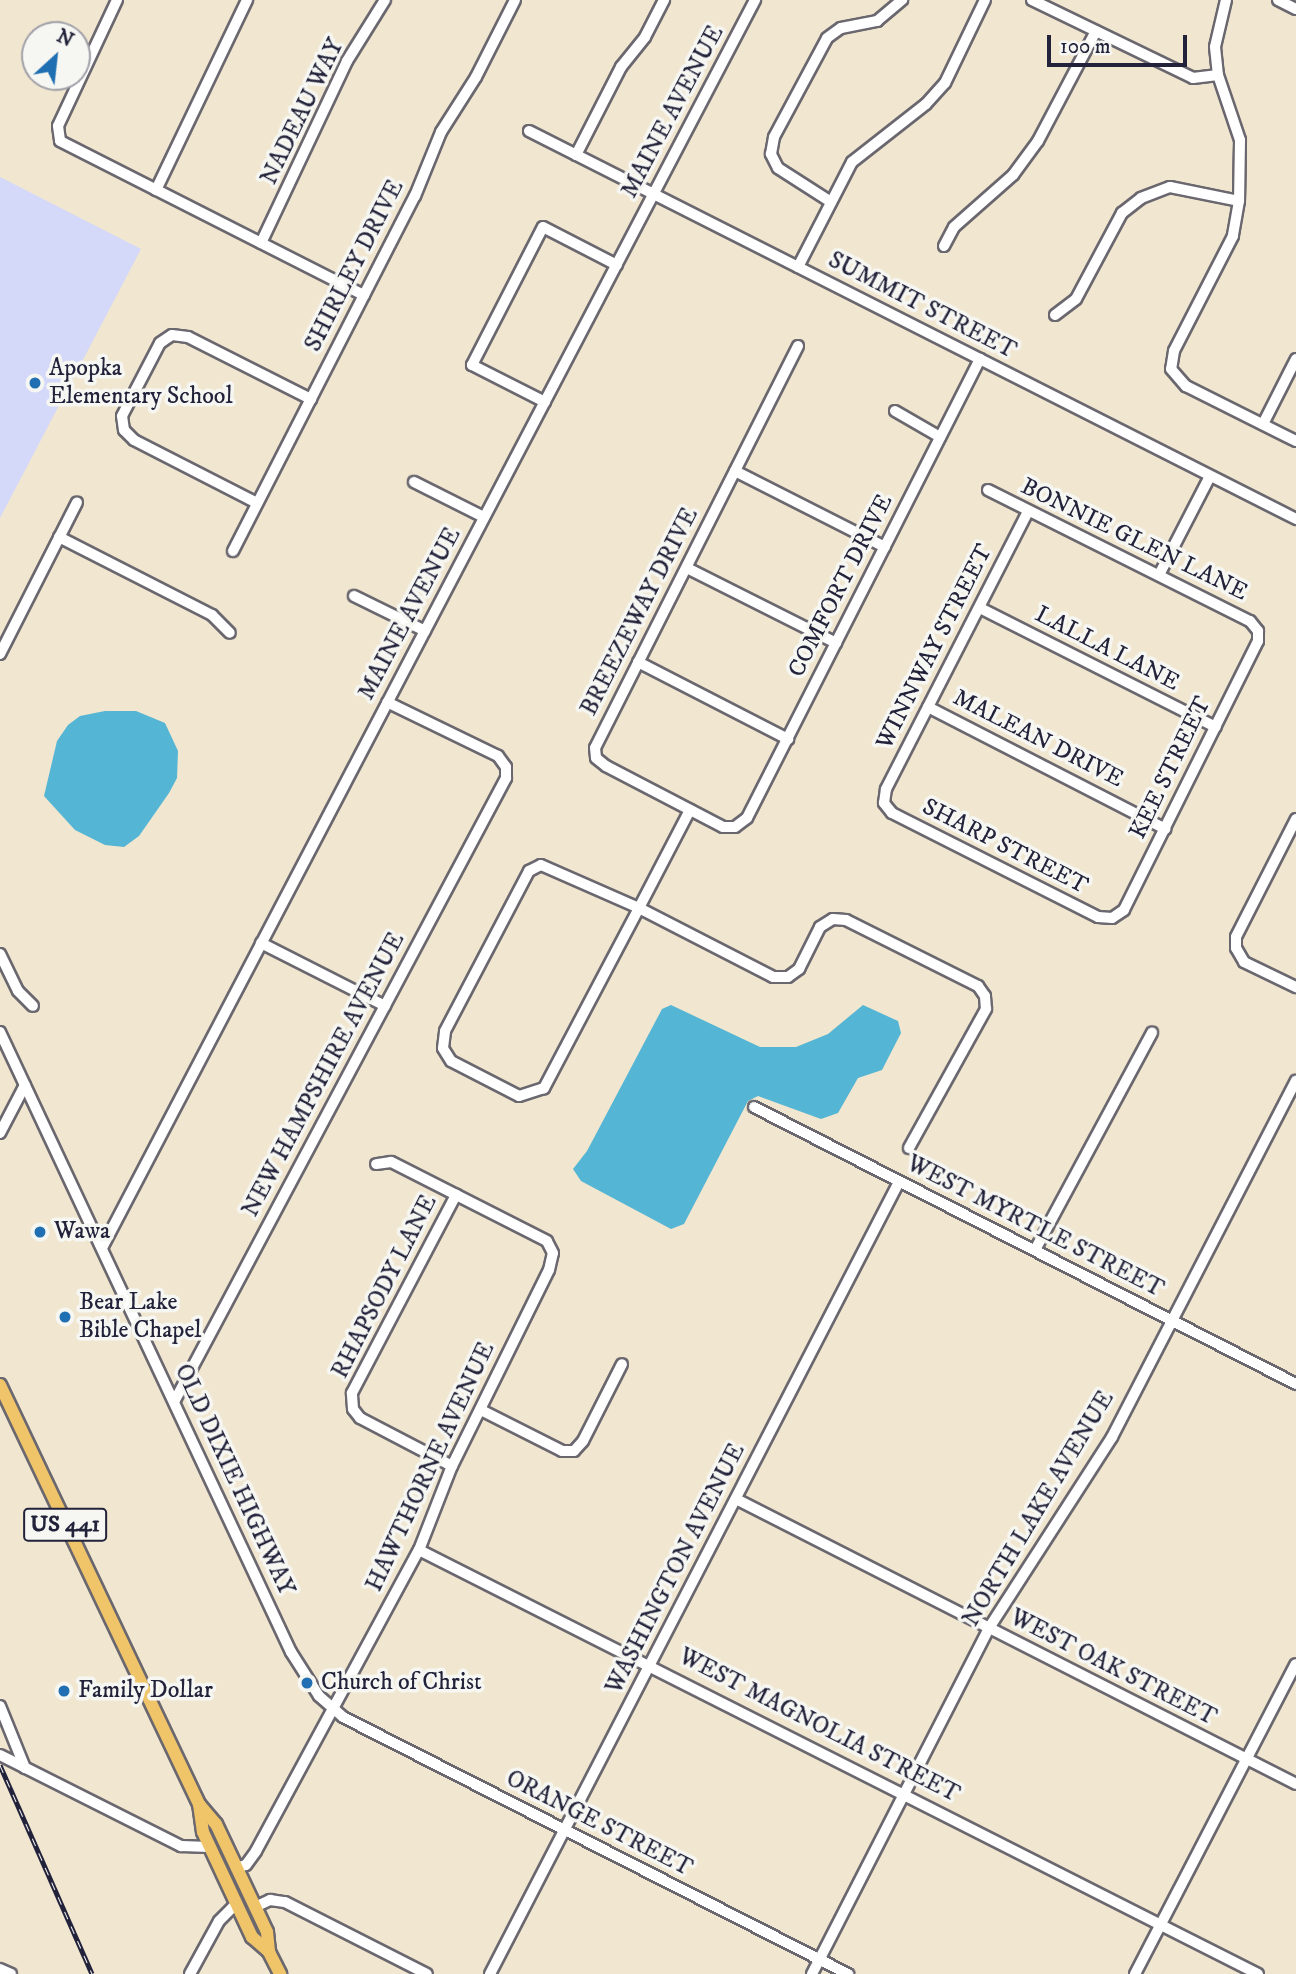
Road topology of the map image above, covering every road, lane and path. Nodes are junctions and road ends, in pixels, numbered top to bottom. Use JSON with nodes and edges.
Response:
{"nodes":[{"id":1,"x":117,"y":0,"type":"edge"},
{"id":2,"x":247,"y":0,"type":"edge"},
{"id":3,"x":385,"y":0,"type":"edge"},
{"id":4,"x":515,"y":0,"type":"edge"},
{"id":5,"x":664,"y":0,"type":"edge"},
{"id":6,"x":755,"y":0,"type":"edge"},
{"id":7,"x":902,"y":0,"type":"edge"},
{"id":8,"x":985,"y":0,"type":"edge"},
{"id":9,"x":1031,"y":0,"type":"edge"},
{"id":10,"x":1226,"y":0,"type":"edge"},
{"id":11,"x":1278,"y":0,"type":"edge"},
{"id":12,"x":1296,"y":9,"type":"edge"},
{"id":13,"x":1096,"y":31,"type":"junction"},
{"id":14,"x":1218,"y":75,"type":"junction"},
{"id":15,"x":529,"y":131,"type":"dead end"},
{"id":16,"x":576,"y":155,"type":"junction"},
{"id":17,"x":156,"y":190,"type":"junction"},
{"id":18,"x":654,"y":195,"type":"junction"},
{"id":19,"x":1239,"y":201,"type":"junction"},
{"id":20,"x":831,"y":202,"type":"junction"},
{"id":21,"x":261,"y":243,"type":"junction"},
{"id":22,"x":944,"y":246,"type":"dead end"},
{"id":23,"x":617,"y":265,"type":"junction"},
{"id":24,"x":798,"y":267,"type":"junction"},
{"id":25,"x":364,"y":295,"type":"junction"},
{"id":26,"x":1055,"y":315,"type":"dead end"},
{"id":27,"x":798,"y":346,"type":"dead end"},
{"id":28,"x":980,"y":359,"type":"junction"},
{"id":29,"x":1296,"y":359,"type":"edge"},
{"id":30,"x":311,"y":399,"type":"junction"},
{"id":31,"x":545,"y":402,"type":"junction"},
{"id":32,"x":895,"y":411,"type":"dead end"},
{"id":33,"x":1263,"y":424,"type":"junction"},
{"id":34,"x":940,"y":437,"type":"junction"},
{"id":35,"x":1296,"y":441,"type":"edge"},
{"id":36,"x":735,"y":471,"type":"junction"},
{"id":37,"x":1210,"y":476,"type":"junction"},
{"id":38,"x":414,"y":482,"type":"dead end"},
{"id":39,"x":988,"y":490,"type":"dead end"},
{"id":40,"x":77,"y":502,"type":"dead end"},
{"id":41,"x":257,"y":503,"type":"junction"},
{"id":42,"x":1028,"y":511,"type":"junction"},
{"id":43,"x":484,"y":517,"type":"junction"},
{"id":44,"x":1296,"y":519,"type":"edge"},
{"id":45,"x":59,"y":537,"type":"junction"},
{"id":46,"x":884,"y":547,"type":"junction"},
{"id":47,"x":233,"y":551,"type":"dead end"},
{"id":48,"x":687,"y":568,"type":"junction"},
{"id":49,"x":1159,"y":575,"type":"junction"},
{"id":50,"x":354,"y":596,"type":"dead end"},
{"id":51,"x":980,"y":608,"type":"junction"},
{"id":52,"x":425,"y":631,"type":"junction"},
{"id":53,"x":1258,"y":631,"type":"joint"},
{"id":54,"x":230,"y":633,"type":"dead end"},
{"id":55,"x":836,"y":643,"type":"junction"},
{"id":56,"x":0,"y":654,"type":"edge"},
{"id":57,"x":638,"y":662,"type":"junction"},
{"id":58,"x":387,"y":702,"type":"junction"},
{"id":59,"x":928,"y":707,"type":"junction"},
{"id":60,"x":1216,"y":727,"type":"junction"},
{"id":61,"x":788,"y":738,"type":"junction"},
{"id":62,"x":884,"y":803,"type":"joint"},
{"id":63,"x":690,"y":810,"type":"junction"},
{"id":64,"x":1296,"y":818,"type":"edge"},
{"id":65,"x":735,"y":827,"type":"joint"},
{"id":66,"x":1165,"y":828,"type":"junction"},
{"id":67,"x":639,"y":908,"type":"junction"},
{"id":68,"x":1112,"y":919,"type":"joint"},
{"id":69,"x":261,"y":943,"type":"junction"},
{"id":70,"x":0,"y":954,"type":"edge"},
{"id":71,"x":1296,"y":987,"type":"edge"},
{"id":72,"x":33,"y":1006,"type":"dead end"},
{"id":73,"x":385,"y":1006,"type":"junction"},
{"id":74,"x":0,"y":1032,"type":"edge"},
{"id":75,"x":1152,"y":1033,"type":"dead end"},
{"id":76,"x":1296,"y":1081,"type":"edge"},
{"id":77,"x":25,"y":1085,"type":"junction"},
{"id":78,"x":754,"y":1107,"type":"dead end"},
{"id":79,"x":0,"y":1133,"type":"edge"},
{"id":80,"x":909,"y":1148,"type":"dead end"},
{"id":81,"x":376,"y":1164,"type":"dead end"},
{"id":82,"x":899,"y":1182,"type":"junction"},
{"id":83,"x":456,"y":1195,"type":"junction"},
{"id":84,"x":102,"y":1248,"type":"junction"},
{"id":85,"x":1035,"y":1250,"type":"junction"},
{"id":86,"x":1171,"y":1320,"type":"junction"},
{"id":87,"x":622,"y":1364,"type":"dead end"},
{"id":88,"x":1296,"y":1384,"type":"edge"},
{"id":89,"x":0,"y":1385,"type":"edge"},
{"id":90,"x":174,"y":1402,"type":"junction"},
{"id":91,"x":481,"y":1410,"type":"junction"},
{"id":92,"x":452,"y":1466,"type":"junction"},
{"id":93,"x":736,"y":1499,"type":"junction"},
{"id":94,"x":419,"y":1550,"type":"junction"},
{"id":95,"x":989,"y":1628,"type":"junction"},
{"id":96,"x":652,"y":1664,"type":"junction"},
{"id":97,"x":1296,"y":1664,"type":"edge"},
{"id":98,"x":0,"y":1706,"type":"edge"},
{"id":99,"x":333,"y":1710,"type":"junction"},
{"id":100,"x":0,"y":1755,"type":"edge"},
{"id":101,"x":1246,"y":1759,"type":"junction"},
{"id":102,"x":24,"y":1768,"type":"junction"},
{"id":103,"x":1296,"y":1784,"type":"edge"},
{"id":104,"x":905,"y":1796,"type":"junction"},
{"id":105,"x":199,"y":1804,"type":"junction"},
{"id":106,"x":564,"y":1830,"type":"junction"},
{"id":107,"x":211,"y":1847,"type":"junction"},
{"id":108,"x":236,"y":1868,"type":"junction"},
{"id":109,"x":237,"y":1903,"type":"junction"},
{"id":110,"x":255,"y":1906,"type":"junction"},
{"id":111,"x":1160,"y":1924,"type":"junction"},
{"id":112,"x":269,"y":1952,"type":"junction"},
{"id":113,"x":820,"y":1960,"type":"junction"},
{"id":114,"x":0,"y":1969,"type":"edge"},
{"id":115,"x":11,"y":1974,"type":"edge"},
{"id":116,"x":190,"y":1974,"type":"edge"},
{"id":117,"x":280,"y":1974,"type":"edge"},
{"id":118,"x":427,"y":1974,"type":"edge"},
{"id":119,"x":490,"y":1974,"type":"edge"},
{"id":120,"x":812,"y":1974,"type":"edge"},
{"id":121,"x":848,"y":1974,"type":"edge"},
{"id":122,"x":1135,"y":1974,"type":"edge"},
{"id":123,"x":1258,"y":1974,"type":"edge"}],
"edges":[{"from":1,"to":17,"type":"street"},
{"from":2,"to":17,"type":"street"},
{"from":3,"to":21,"type":"street","name":"NADEAU WAY"},
{"from":4,"to":25,"type":"street","name":"SHIRLEY DRIVE"},
{"from":5,"to":16,"type":"street"},
{"from":6,"to":18,"type":"street","name":"MAINE AVENUE"},
{"from":7,"to":20,"type":"street"},
{"from":8,"to":20,"type":"street"},
{"from":9,"to":13,"type":"street"},
{"from":10,"to":14,"type":"street"},
{"from":11,"to":12,"type":"street"},
{"from":13,"to":14,"type":"street"},
{"from":13,"to":22,"type":"street"},
{"from":14,"to":19,"type":"street"},
{"from":15,"to":16,"type":"street","name":"SUMMIT STREET"},
{"from":16,"to":18,"type":"street","name":"SUMMIT STREET"},
{"from":17,"to":21,"type":"street"},
{"from":18,"to":23,"type":"street","name":"MAINE AVENUE"},
{"from":18,"to":24,"type":"street","name":"SUMMIT STREET"},
{"from":19,"to":26,"type":"street"},
{"from":19,"to":33,"type":"street"},
{"from":20,"to":24,"type":"street"},
{"from":21,"to":25,"type":"street"},
{"from":23,"to":31,"type":"street","name":"MAINE AVENUE"},
{"from":23,"to":31,"type":"street"},
{"from":24,"to":28,"type":"street","name":"SUMMIT STREET"},
{"from":25,"to":30,"type":"street","name":"SHIRLEY DRIVE"},
{"from":27,"to":36,"type":"street","name":"BREEZEWAY DRIVE"},
{"from":28,"to":34,"type":"street","name":"COMFORT DRIVE"},
{"from":28,"to":37,"type":"street","name":"SUMMIT STREET"},
{"from":29,"to":33,"type":"street"},
{"from":30,"to":41,"type":"street","name":"SHIRLEY DRIVE"},
{"from":30,"to":41,"type":"street"},
{"from":31,"to":43,"type":"street","name":"MAINE AVENUE"},
{"from":32,"to":34,"type":"street"},
{"from":33,"to":35,"type":"street"},
{"from":34,"to":46,"type":"street","name":"COMFORT DRIVE"},
{"from":36,"to":46,"type":"street"},
{"from":36,"to":48,"type":"street","name":"BREEZEWAY DRIVE"},
{"from":37,"to":44,"type":"street","name":"SUMMIT STREET"},
{"from":37,"to":49,"type":"street"},
{"from":38,"to":43,"type":"street"},
{"from":39,"to":42,"type":"street","name":"BONNIE GLEN LANE"},
{"from":40,"to":45,"type":"street"},
{"from":41,"to":47,"type":"street","name":"SHIRLEY DRIVE"},
{"from":42,"to":49,"type":"street","name":"BONNIE GLEN LANE"},
{"from":42,"to":51,"type":"street","name":"WINNWAY STREET"},
{"from":43,"to":52,"type":"street","name":"MAINE AVENUE"},
{"from":45,"to":54,"type":"street"},
{"from":45,"to":56,"type":"street"},
{"from":46,"to":55,"type":"street","name":"COMFORT DRIVE"},
{"from":48,"to":55,"type":"street"},
{"from":48,"to":57,"type":"street","name":"BREEZEWAY DRIVE"},
{"from":49,"to":53,"type":"street","name":"BONNIE GLEN LANE"},
{"from":50,"to":52,"type":"street"},
{"from":51,"to":59,"type":"street","name":"WINNWAY STREET"},
{"from":51,"to":60,"type":"street","name":"LALLA LANE"},
{"from":52,"to":58,"type":"street","name":"MAINE AVENUE"},
{"from":53,"to":60,"type":"street","name":"KEE STREET"},
{"from":55,"to":61,"type":"street","name":"COMFORT DRIVE"},
{"from":57,"to":61,"type":"street"},
{"from":57,"to":63,"type":"street","name":"BREEZEWAY DRIVE"},
{"from":58,"to":69,"type":"street","name":"MAINE AVENUE"},
{"from":58,"to":73,"type":"street","name":"NEW HAMPSHIRE AVENUE"},
{"from":59,"to":62,"type":"street","name":"WINNWAY STREET"},
{"from":59,"to":66,"type":"street","name":"MALEAN DRIVE"},
{"from":60,"to":66,"type":"street","name":"KEE STREET"},
{"from":61,"to":65,"type":"street","name":"COMFORT DRIVE"},
{"from":62,"to":68,"type":"street","name":"SHARP STREET"},
{"from":63,"to":65,"type":"street","name":"BREEZEWAY DRIVE"},
{"from":63,"to":67,"type":"street"},
{"from":64,"to":71,"type":"street"},
{"from":66,"to":68,"type":"street","name":"KEE STREET"},
{"from":67,"to":67,"type":"street"},
{"from":67,"to":80,"type":"street"},
{"from":69,"to":73,"type":"street"},
{"from":69,"to":84,"type":"street","name":"MAINE AVENUE"},
{"from":70,"to":72,"type":"street"},
{"from":73,"to":90,"type":"street","name":"NEW HAMPSHIRE AVENUE"},
{"from":74,"to":77,"type":"street","name":"OLD DIXIE HIGHWAY"},
{"from":75,"to":85,"type":"street"},
{"from":76,"to":86,"type":"street","name":"NORTH LAKE AVENUE"},
{"from":77,"to":79,"type":"street"},
{"from":77,"to":84,"type":"street","name":"OLD DIXIE HIGHWAY"},
{"from":78,"to":82,"type":"street","name":"WEST MYRTLE STREET"},
{"from":81,"to":83,"type":"street","name":"HAWTHORNE AVENUE"},
{"from":82,"to":85,"type":"street","name":"WEST MYRTLE STREET"},
{"from":82,"to":93,"type":"street","name":"WASHINGTON AVENUE"},
{"from":83,"to":91,"type":"street","name":"HAWTHORNE AVENUE"},
{"from":83,"to":92,"type":"street","name":"RHAPSODY LANE"},
{"from":84,"to":90,"type":"street","name":"OLD DIXIE HIGHWAY"},
{"from":85,"to":86,"type":"street","name":"WEST MYRTLE STREET"},
{"from":86,"to":88,"type":"street","name":"WEST MYRTLE STREET"},
{"from":86,"to":95,"type":"street","name":"NORTH LAKE AVENUE"},
{"from":87,"to":91,"type":"street"},
{"from":89,"to":105,"type":"main road","number":"US 441"},
{"from":90,"to":99,"type":"street","name":"OLD DIXIE HIGHWAY"},
{"from":91,"to":92,"type":"street","name":"HAWTHORNE AVENUE"},
{"from":92,"to":94,"type":"street","name":"HAWTHORNE AVENUE"},
{"from":93,"to":95,"type":"street","name":"WEST OAK STREET"},
{"from":93,"to":96,"type":"street","name":"WASHINGTON AVENUE"},
{"from":94,"to":96,"type":"street","name":"WEST MAGNOLIA STREET"},
{"from":94,"to":99,"type":"street","name":"HAWTHORNE AVENUE"},
{"from":95,"to":101,"type":"street","name":"WEST OAK STREET"},
{"from":95,"to":104,"type":"street","name":"NORTH LAKE AVENUE"},
{"from":96,"to":104,"type":"street","name":"WEST MAGNOLIA STREET"},
{"from":96,"to":106,"type":"street","name":"WASHINGTON AVENUE"},
{"from":97,"to":101,"type":"street"},
{"from":98,"to":102,"type":"street"},
{"from":99,"to":106,"type":"street","name":"ORANGE STREET"},
{"from":99,"to":108,"type":"street","name":"HAWTHORNE AVENUE"},
{"from":100,"to":102,"type":"street"},
{"from":101,"to":103,"type":"street","name":"WEST OAK STREET"},
{"from":101,"to":111,"type":"street"},
{"from":102,"to":107,"type":"street"},
{"from":104,"to":111,"type":"street","name":"WEST MAGNOLIA STREET"},
{"from":104,"to":113,"type":"street","name":"NORTH LAKE AVENUE"},
{"from":105,"to":107,"type":"main road","number":"US 441"},
{"from":105,"to":108,"type":"main road","number":"US 441"},
{"from":106,"to":113,"type":"street","name":"ORANGE STREET"},
{"from":106,"to":119,"type":"street","name":"WASHINGTON AVENUE"},
{"from":107,"to":109,"type":"main road","number":"US 441"},
{"from":108,"to":110,"type":"main road","number":"US 441"},
{"from":109,"to":112,"type":"main road","number":"US 441"},
{"from":109,"to":116,"type":"street"},
{"from":110,"to":112,"type":"main road","number":"US 441"},
{"from":110,"to":118,"type":"street"},
{"from":111,"to":122,"type":"street"},
{"from":111,"to":123,"type":"street","name":"WEST MAGNOLIA STREET"},
{"from":112,"to":117,"type":"main road","number":"US 441"},
{"from":113,"to":120,"type":"street","name":"NORTH LAKE AVENUE"},
{"from":113,"to":121,"type":"street","name":"ORANGE STREET"},
{"from":114,"to":115,"type":"street"}]}
